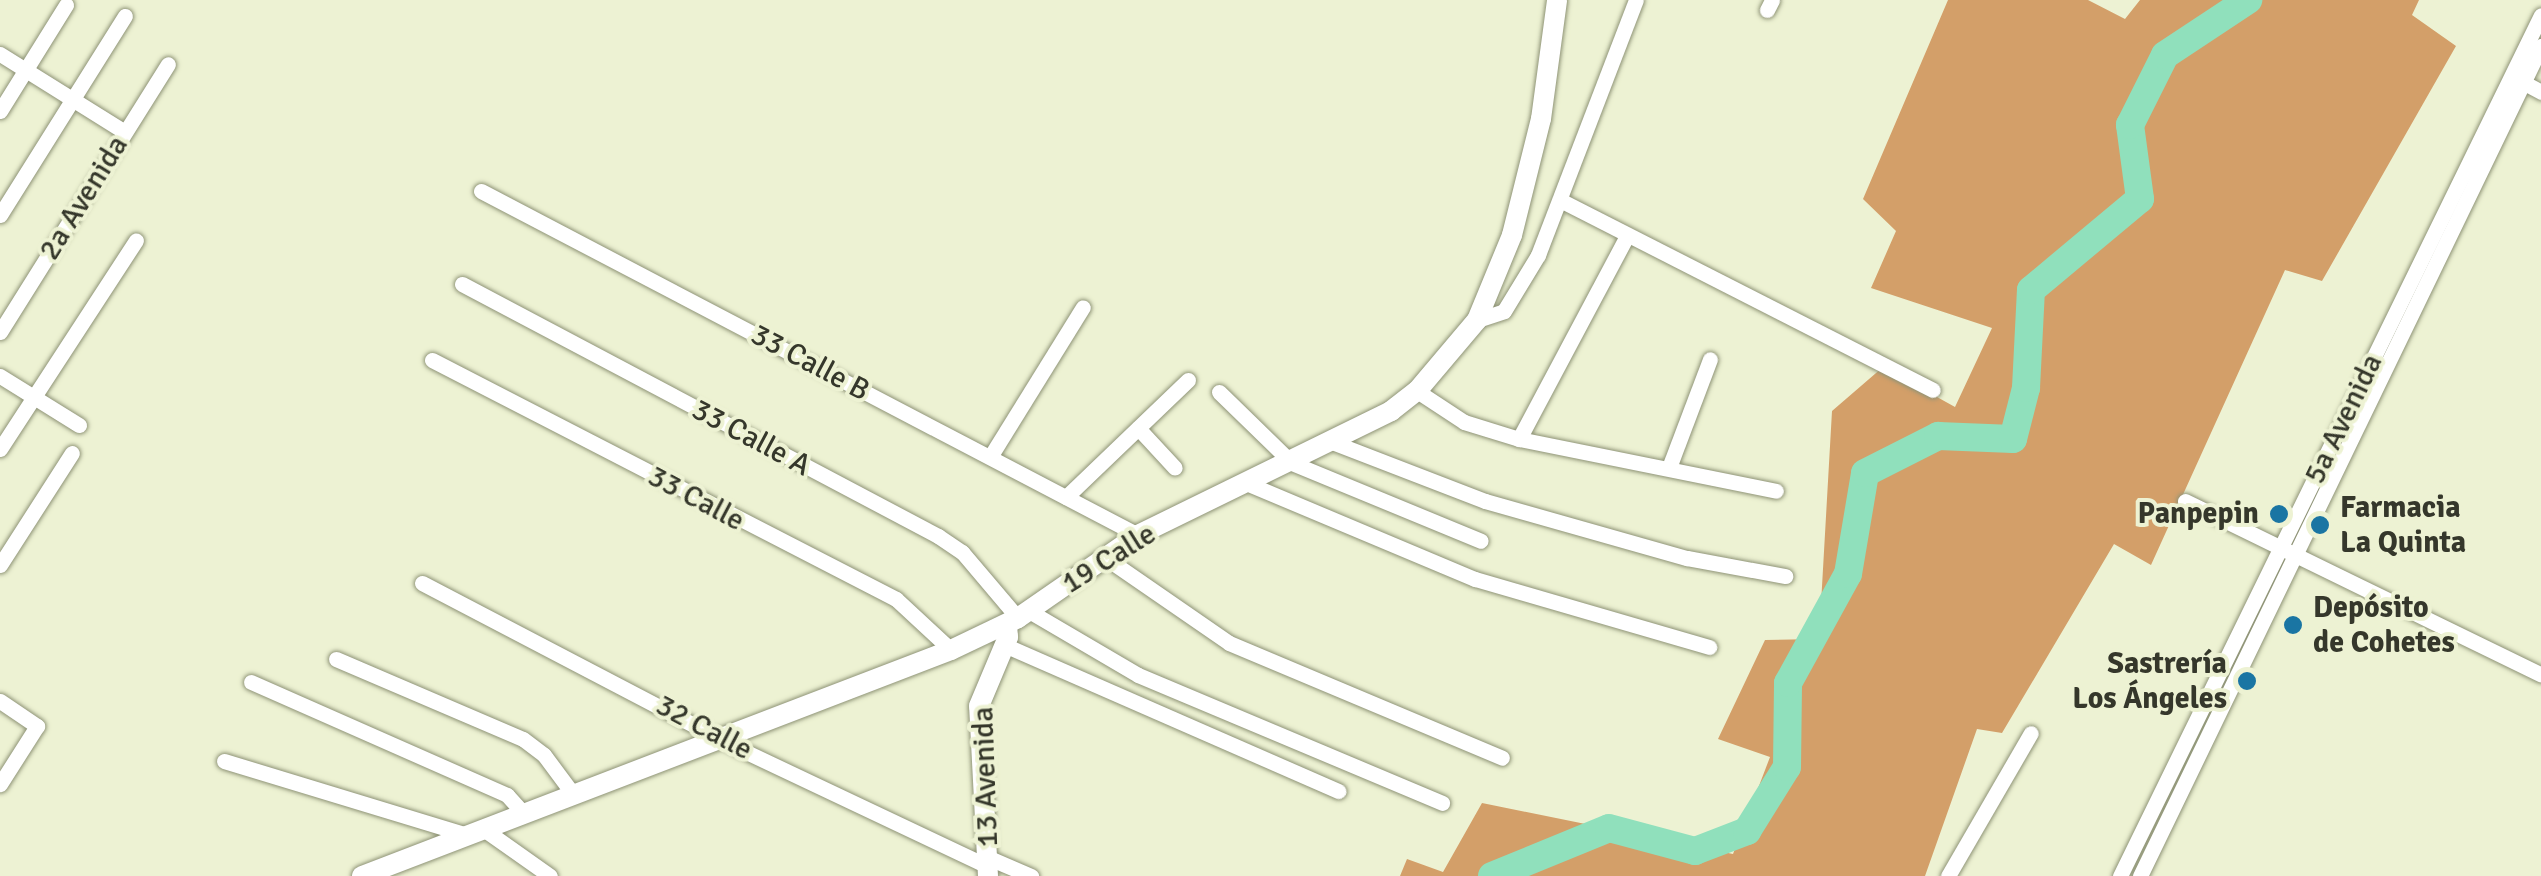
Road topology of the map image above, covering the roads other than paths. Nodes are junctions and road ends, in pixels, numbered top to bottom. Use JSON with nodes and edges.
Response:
{"nodes":[{"id":1,"x":1557,"y":0,"type":"edge"},
{"id":2,"x":1636,"y":0,"type":"edge"},
{"id":3,"x":66,"y":6,"type":"dead end"},
{"id":4,"x":2541,"y":15,"type":"edge"},
{"id":5,"x":125,"y":16,"type":"dead end"},
{"id":6,"x":2541,"y":46,"type":"edge"},
{"id":7,"x":0,"y":54,"type":"edge"},
{"id":8,"x":168,"y":64,"type":"dead end"},
{"id":9,"x":2531,"y":66,"type":"edge"},
{"id":10,"x":26,"y":70,"type":"junction"},
{"id":11,"x":2517,"y":80,"type":"junction"},
{"id":12,"x":2541,"y":92,"type":"edge"},
{"id":13,"x":72,"y":100,"type":"junction"},
{"id":14,"x":0,"y":111,"type":"edge"},
{"id":15,"x":124,"y":132,"type":"junction"},
{"id":16,"x":481,"y":191,"type":"dead end"},
{"id":17,"x":1562,"y":201,"type":"junction"},
{"id":18,"x":0,"y":215,"type":"edge"},
{"id":19,"x":1627,"y":236,"type":"junction"},
{"id":20,"x":136,"y":240,"type":"dead end"},
{"id":21,"x":462,"y":284,"type":"dead end"},
{"id":22,"x":1083,"y":307,"type":"dead end"},
{"id":23,"x":1477,"y":320,"type":"junction"},
{"id":24,"x":0,"y":332,"type":"edge"},
{"id":25,"x":1710,"y":359,"type":"dead end"},
{"id":26,"x":432,"y":360,"type":"dead end"},
{"id":27,"x":0,"y":376,"type":"edge"},
{"id":28,"x":1188,"y":380,"type":"dead end"},
{"id":29,"x":1932,"y":390,"type":"dead end"},
{"id":30,"x":1417,"y":391,"type":"junction"},
{"id":31,"x":1219,"y":392,"type":"dead end"},
{"id":32,"x":33,"y":396,"type":"junction"},
{"id":33,"x":79,"y":425,"type":"dead end"},
{"id":34,"x":1138,"y":428,"type":"junction"},
{"id":35,"x":1518,"y":439,"type":"junction"},
{"id":36,"x":1332,"y":442,"type":"junction"},
{"id":37,"x":0,"y":449,"type":"edge"},
{"id":38,"x":72,"y":453,"type":"dead end"},
{"id":39,"x":990,"y":457,"type":"junction"},
{"id":40,"x":1292,"y":463,"type":"junction"},
{"id":41,"x":1670,"y":465,"type":"junction"},
{"id":42,"x":1175,"y":468,"type":"dead end"},
{"id":43,"x":1251,"y":485,"type":"junction"},
{"id":44,"x":1776,"y":490,"type":"dead end"},
{"id":45,"x":1066,"y":497,"type":"junction"},
{"id":46,"x":2185,"y":501,"type":"dead end"},
{"id":47,"x":1138,"y":535,"type":"junction"},
{"id":48,"x":1481,"y":541,"type":"dead end"},
{"id":49,"x":2287,"y":551,"type":"junction"},
{"id":50,"x":1103,"y":556,"type":"junction"},
{"id":51,"x":0,"y":565,"type":"edge"},
{"id":52,"x":1785,"y":576,"type":"dead end"},
{"id":53,"x":422,"y":583,"type":"dead end"},
{"id":54,"x":1015,"y":625,"type":"junction"},
{"id":55,"x":1709,"y":648,"type":"dead end"},
{"id":56,"x":951,"y":650,"type":"junction"},
{"id":57,"x":336,"y":659,"type":"dead end"},
{"id":58,"x":2541,"y":675,"type":"edge"},
{"id":59,"x":251,"y":682,"type":"dead end"},
{"id":60,"x":0,"y":701,"type":"edge"},
{"id":61,"x":2031,"y":733,"type":"dead end"},
{"id":62,"x":726,"y":738,"type":"junction"},
{"id":63,"x":1502,"y":758,"type":"dead end"},
{"id":64,"x":224,"y":761,"type":"dead end"},
{"id":65,"x":0,"y":784,"type":"edge"},
{"id":66,"x":1338,"y":792,"type":"dead end"},
{"id":67,"x":574,"y":794,"type":"junction"},
{"id":68,"x":1442,"y":803,"type":"dead end"},
{"id":69,"x":524,"y":813,"type":"junction"},
{"id":70,"x":474,"y":831,"type":"junction"},
{"id":71,"x":989,"y":867,"type":"edge"},
{"id":72,"x":376,"y":874,"type":"edge"},
{"id":73,"x":550,"y":876,"type":"edge"},
{"id":74,"x":1031,"y":876,"type":"edge"},
{"id":75,"x":1948,"y":876,"type":"edge"},
{"id":76,"x":2120,"y":876,"type":"edge"},
{"id":77,"x":2140,"y":876,"type":"edge"}],
"edges":[{"from":1,"to":23,"type":"main road"},
{"from":2,"to":17,"type":"street","name":"19 Calle"},
{"from":3,"to":10,"type":"street"},
{"from":4,"to":9,"type":"street","name":"5a Avenida"},
{"from":5,"to":13,"type":"street"},
{"from":6,"to":9,"type":"street","name":"5a Avenida"},
{"from":7,"to":10,"type":"street"},
{"from":8,"to":15,"type":"street","name":"2a Avenida"},
{"from":9,"to":11,"type":"street","name":"5a Avenida"},
{"from":10,"to":13,"type":"street"},
{"from":10,"to":14,"type":"street"},
{"from":11,"to":12,"type":"street"},
{"from":11,"to":49,"type":"street","name":"5a Avenida"},
{"from":13,"to":15,"type":"street"},
{"from":13,"to":18,"type":"street"},
{"from":15,"to":24,"type":"street","name":"2a Avenida"},
{"from":16,"to":39,"type":"street","name":"33 Calle B"},
{"from":17,"to":19,"type":"street"},
{"from":17,"to":23,"type":"street","name":"19 Calle"},
{"from":19,"to":29,"type":"street"},
{"from":19,"to":35,"type":"street"},
{"from":20,"to":32,"type":"street"},
{"from":21,"to":54,"type":"street","name":"33 Calle A"},
{"from":22,"to":39,"type":"street"},
{"from":23,"to":30,"type":"main road","name":"19 Calle"},
{"from":25,"to":41,"type":"street"},
{"from":26,"to":56,"type":"street","name":"33 Calle"},
{"from":27,"to":32,"type":"street"},
{"from":28,"to":34,"type":"street"},
{"from":30,"to":35,"type":"street"},
{"from":30,"to":36,"type":"main road","name":"19 Calle"},
{"from":31,"to":40,"type":"street"},
{"from":32,"to":33,"type":"street"},
{"from":32,"to":37,"type":"street"},
{"from":34,"to":42,"type":"street"},
{"from":34,"to":45,"type":"street"},
{"from":35,"to":41,"type":"street"},
{"from":36,"to":40,"type":"main road","name":"19 Calle"},
{"from":36,"to":52,"type":"street"},
{"from":38,"to":51,"type":"street"},
{"from":39,"to":45,"type":"street","name":"33 Calle B"},
{"from":40,"to":43,"type":"main road","name":"19 Calle"},
{"from":40,"to":48,"type":"street"},
{"from":41,"to":44,"type":"street"},
{"from":43,"to":47,"type":"main road","name":"19 Calle"},
{"from":43,"to":55,"type":"street"},
{"from":45,"to":47,"type":"street","name":"33 Calle B"},
{"from":46,"to":49,"type":"street"},
{"from":47,"to":50,"type":"main road","name":"19 Calle"},
{"from":49,"to":58,"type":"street"},
{"from":49,"to":76,"type":"street","name":"5a Avenida"},
{"from":49,"to":77,"type":"street","name":"5a Avenida"},
{"from":50,"to":54,"type":"main road","name":"19 Calle"},
{"from":50,"to":63,"type":"street"},
{"from":53,"to":62,"type":"street","name":"32 Calle"},
{"from":54,"to":56,"type":"main road","name":"19 Calle"},
{"from":54,"to":66,"type":"street"},
{"from":54,"to":68,"type":"street","name":"33 Calle A"},
{"from":54,"to":71,"type":"main road","name":"13 Avenida"},
{"from":56,"to":62,"type":"main road","name":"19 Calle"},
{"from":57,"to":67,"type":"street"},
{"from":59,"to":69,"type":"street"},
{"from":60,"to":65,"type":"street"},
{"from":61,"to":75,"type":"street"},
{"from":62,"to":67,"type":"main road","name":"19 Calle"},
{"from":62,"to":71,"type":"street","name":"32 Calle"},
{"from":64,"to":70,"type":"street"},
{"from":67,"to":69,"type":"main road","name":"19 Calle"},
{"from":69,"to":70,"type":"main road","name":"19 Calle"},
{"from":70,"to":72,"type":"main road","name":"19 Calle"},
{"from":70,"to":73,"type":"street"},
{"from":71,"to":74,"type":"street","name":"32 Calle"}]}
